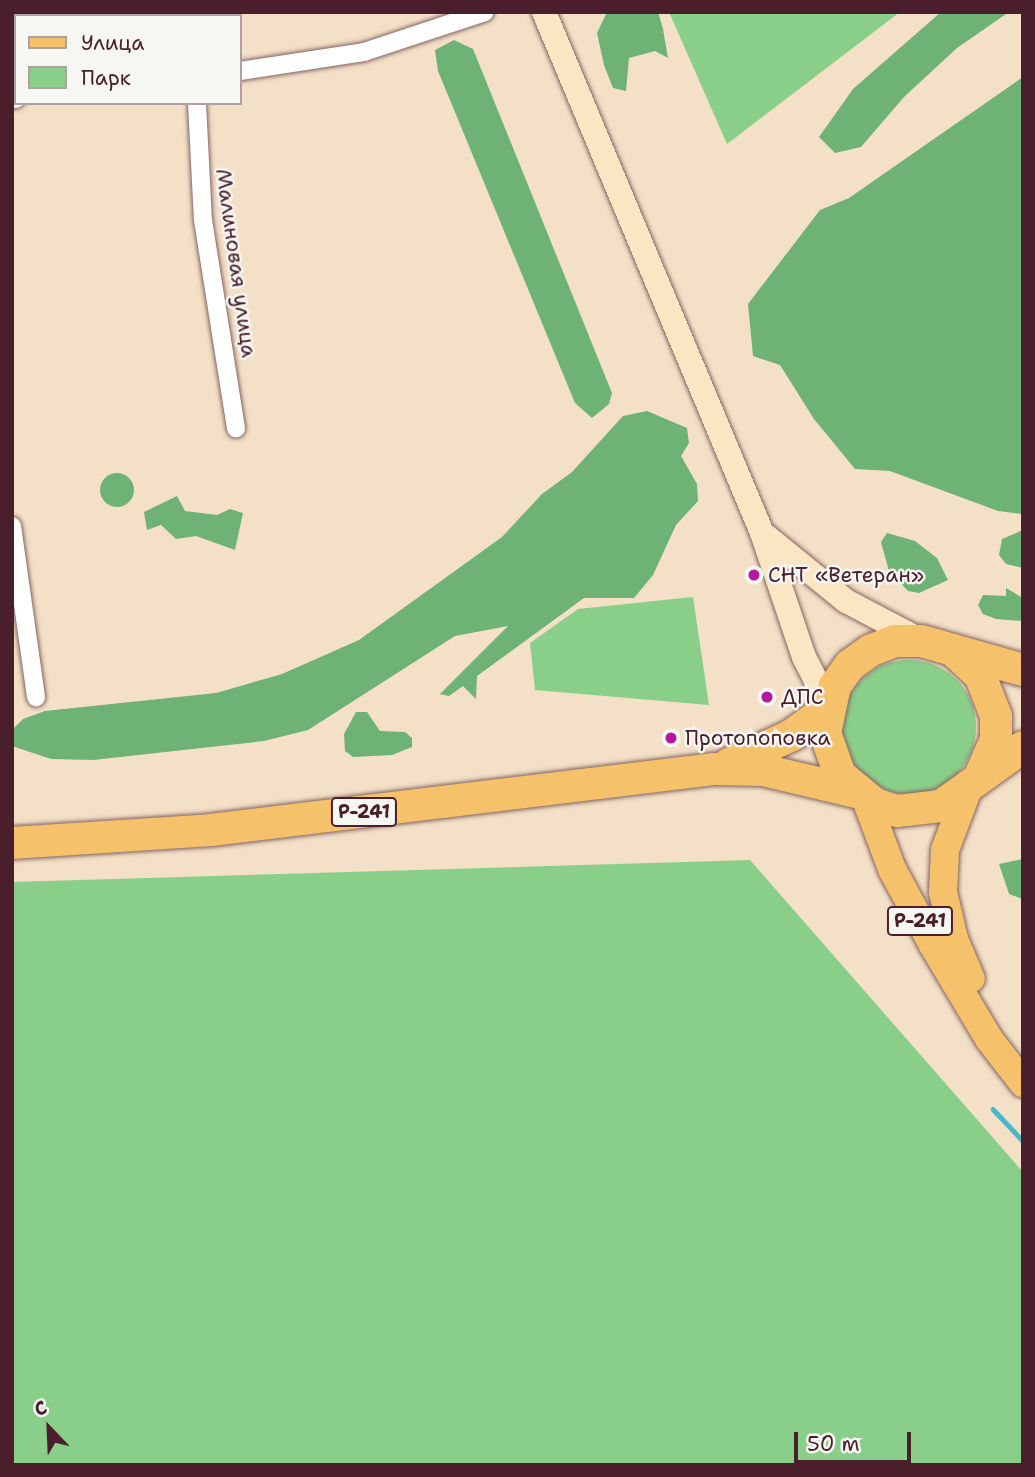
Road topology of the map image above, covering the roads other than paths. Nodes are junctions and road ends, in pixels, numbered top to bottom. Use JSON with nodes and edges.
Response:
{"nodes":[{"id":1,"x":485,"y":12,"type":"edge"},
{"id":2,"x":544,"y":12,"type":"edge"},
{"id":3,"x":242,"y":71,"type":"edge"},
{"id":4,"x":197,"y":105,"type":"edge"},
{"id":5,"x":236,"y":428,"type":"dead end"},
{"id":6,"x":12,"y":526,"type":"edge"},
{"id":7,"x":762,"y":533,"type":"junction"},
{"id":8,"x":933,"y":644,"type":"junction"},
{"id":9,"x":1023,"y":670,"type":"edge"},
{"id":10,"x":36,"y":697,"type":"dead end"},
{"id":11,"x":827,"y":707,"type":"junction"},
{"id":12,"x":1023,"y":747,"type":"edge"},
{"id":13,"x":715,"y":769,"type":"junction"},
{"id":14,"x":973,"y":784,"type":"junction"},
{"id":15,"x":860,"y":794,"type":"junction"},
{"id":16,"x":12,"y":843,"type":"edge"},
{"id":17,"x":989,"y":1039,"type":"junction"},
{"id":18,"x":1023,"y":1083,"type":"edge"}],
"edges":[{"from":1,"to":3,"type":"street"},
{"from":2,"to":7,"type":"main road"},
{"from":4,"to":5,"type":"street","name":"Малиновая улица"},
{"from":6,"to":10,"type":"street"},
{"from":7,"to":8,"type":"main road"},
{"from":7,"to":11,"type":"main road"},
{"from":8,"to":9,"type":"highway","number":"Р-241"},
{"from":8,"to":11,"type":"highway","number":"Р-241"},
{"from":8,"to":14,"type":"highway"},
{"from":11,"to":13,"type":"highway","number":"Р-241"},
{"from":11,"to":15,"type":"highway"},
{"from":12,"to":14,"type":"highway","number":"Р-241"},
{"from":13,"to":15,"type":"highway","number":"Р-241"},
{"from":13,"to":16,"type":"highway","number":"Р-241"},
{"from":14,"to":15,"type":"highway","number":"Р-241"},
{"from":14,"to":17,"type":"main road","number":"Р-241"},
{"from":15,"to":17,"type":"main road","number":"Р-241"},
{"from":17,"to":18,"type":"main road"}]}
